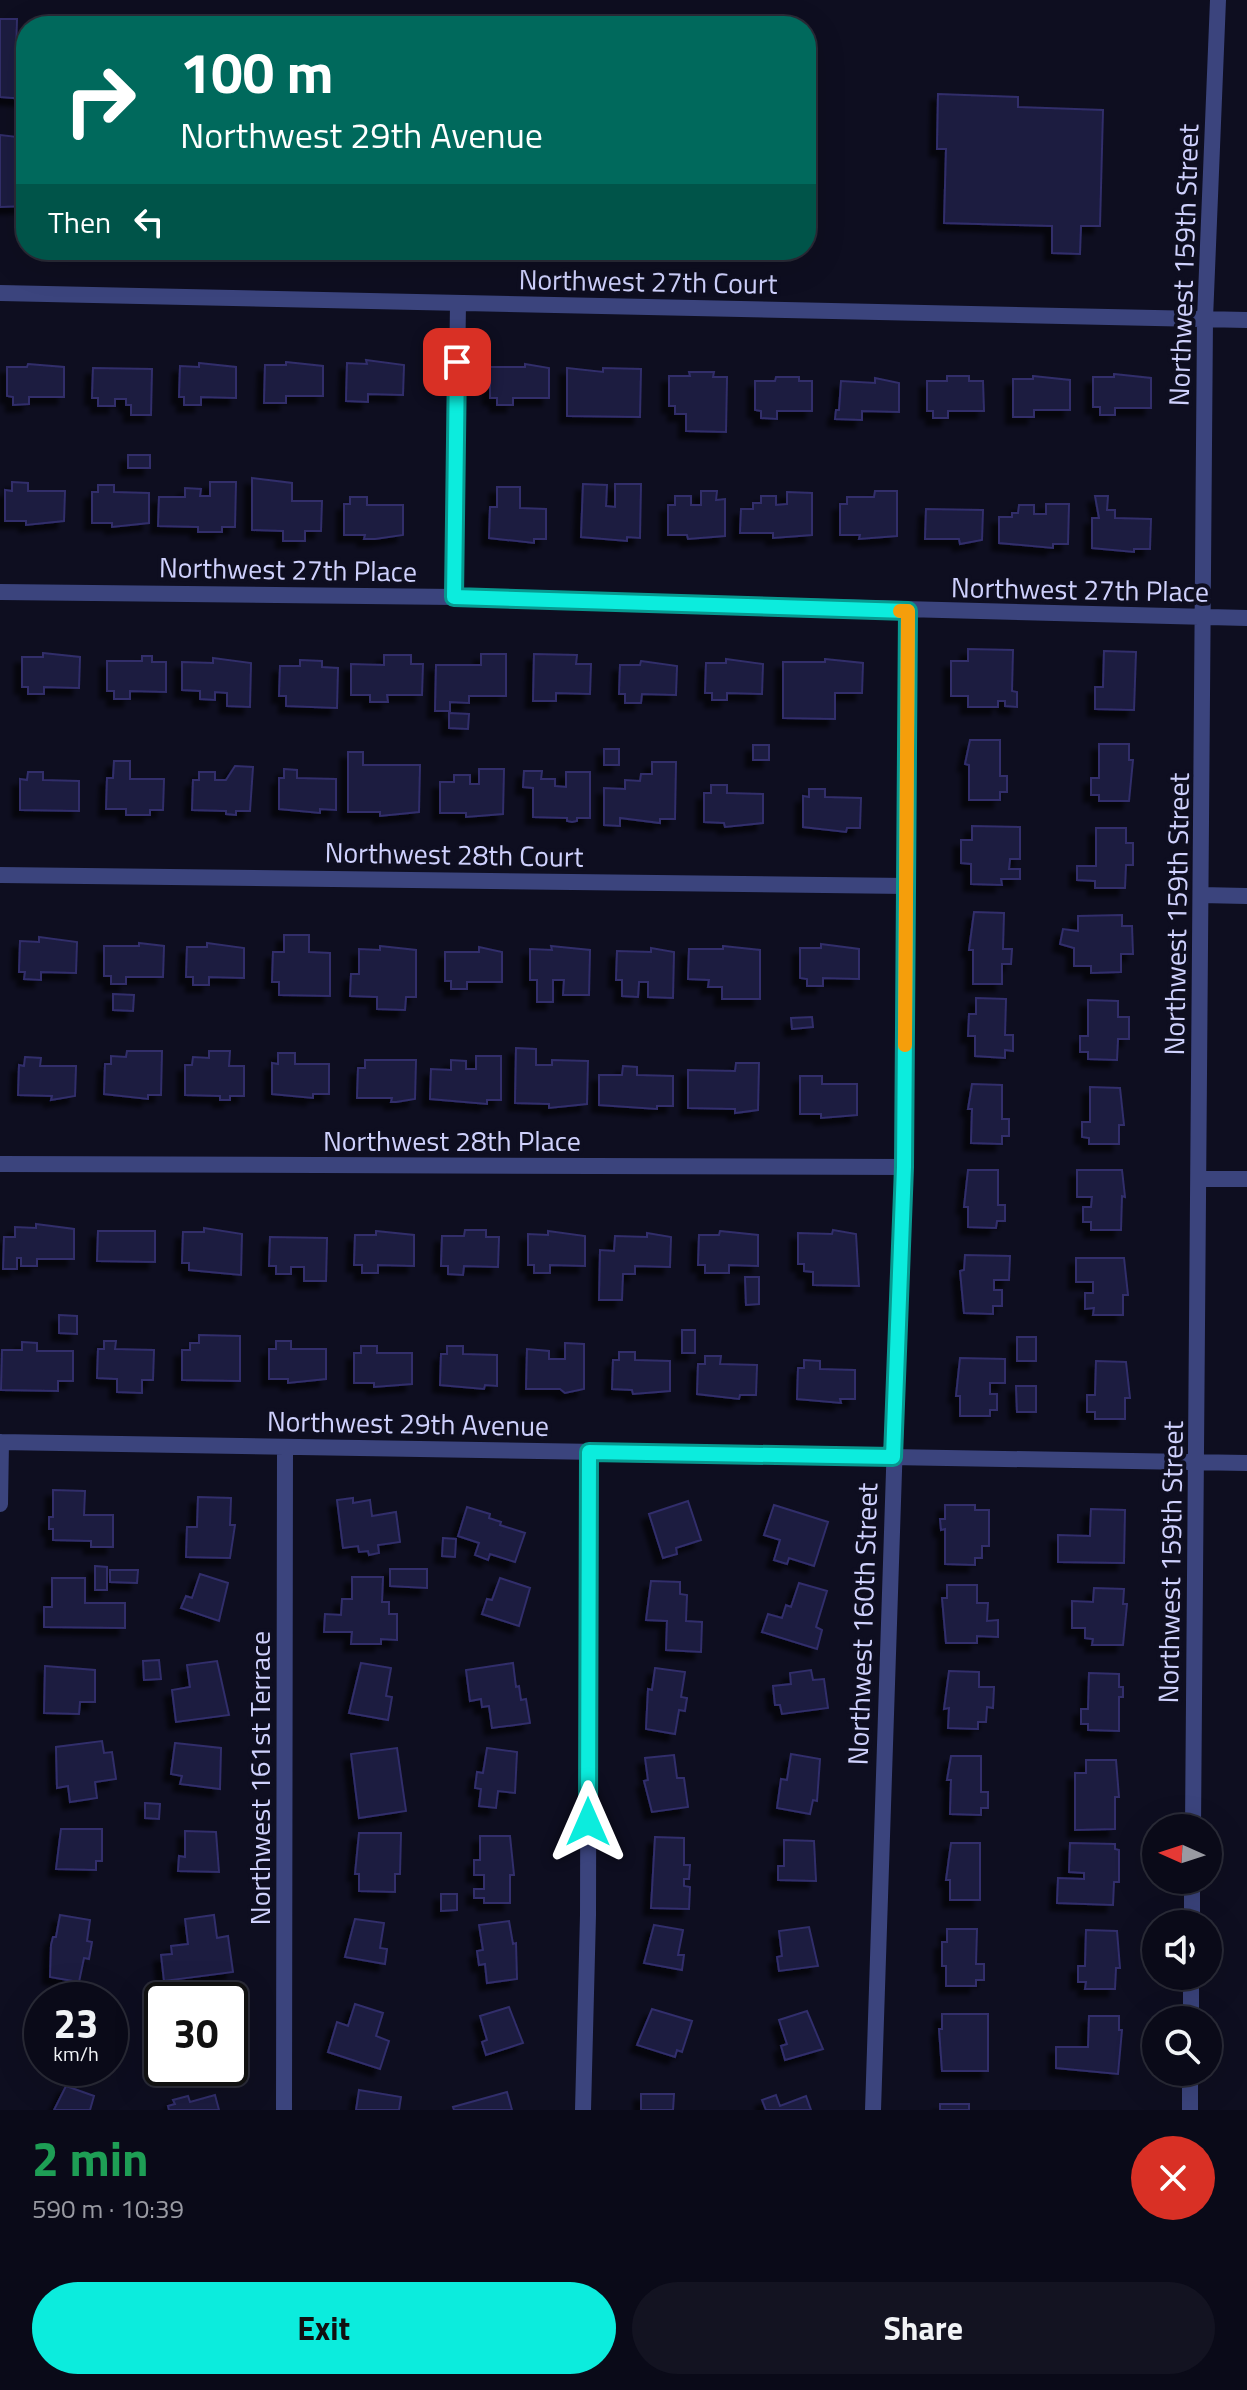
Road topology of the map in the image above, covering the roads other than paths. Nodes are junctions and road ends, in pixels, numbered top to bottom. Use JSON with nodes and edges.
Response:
{"nodes":[{"id":1,"x":1218,"y":0,"type":"edge"},
{"id":2,"x":0,"y":293,"type":"edge"},
{"id":3,"x":458,"y":303,"type":"junction"},
{"id":4,"x":1205,"y":319,"type":"junction"},
{"id":5,"x":1247,"y":320,"type":"edge"},
{"id":6,"x":0,"y":592,"type":"edge"},
{"id":7,"x":454,"y":597,"type":"junction"},
{"id":8,"x":908,"y":611,"type":"junction"},
{"id":9,"x":1205,"y":617,"type":"junction"},
{"id":10,"x":1247,"y":618,"type":"edge"},
{"id":11,"x":0,"y":875,"type":"edge"},
{"id":12,"x":907,"y":886,"type":"junction"},
{"id":13,"x":1201,"y":895,"type":"junction"},
{"id":14,"x":1247,"y":896,"type":"edge"},
{"id":15,"x":0,"y":1164,"type":"edge"},
{"id":16,"x":904,"y":1167,"type":"junction"},
{"id":17,"x":1199,"y":1179,"type":"junction"},
{"id":18,"x":1247,"y":1179,"type":"edge"},
{"id":19,"x":1,"y":1442,"type":"edge"},
{"id":20,"x":285,"y":1447,"type":"junction"},
{"id":21,"x":589,"y":1452,"type":"junction"},
{"id":22,"x":893,"y":1457,"type":"junction"},
{"id":23,"x":1197,"y":1462,"type":"junction"},
{"id":24,"x":1247,"y":1463,"type":"edge"},
{"id":25,"x":0,"y":1504,"type":"edge"},
{"id":26,"x":1193,"y":1814,"type":"edge"},
{"id":27,"x":1190,"y":2086,"type":"edge"},
{"id":28,"x":284,"y":2110,"type":"edge"},
{"id":29,"x":583,"y":2110,"type":"edge"},
{"id":30,"x":873,"y":2110,"type":"edge"},
{"id":31,"x":1190,"y":2110,"type":"edge"}],
"edges":[{"from":1,"to":4,"type":"street","name":"Northwest 159th Street"},
{"from":2,"to":3,"type":"street","name":"Northwest 27th Court"},
{"from":3,"to":4,"type":"street","name":"Northwest 27th Court"},
{"from":3,"to":7,"type":"street"},
{"from":4,"to":5,"type":"street","name":"Northwest 27th Court"},
{"from":4,"to":9,"type":"street","name":"Northwest 159th Street"},
{"from":6,"to":7,"type":"street","name":"Northwest 27th Place"},
{"from":7,"to":8,"type":"street","name":"Northwest 27th Place"},
{"from":8,"to":9,"type":"street","name":"Northwest 27th Place"},
{"from":8,"to":12,"type":"street","name":"Northwest 160th Street"},
{"from":9,"to":10,"type":"street","name":"Northwest 27th Place"},
{"from":9,"to":13,"type":"street","name":"Northwest 159th Street"},
{"from":11,"to":12,"type":"street","name":"Northwest 28th Court"},
{"from":12,"to":16,"type":"street","name":"Northwest 160th Street"},
{"from":13,"to":14,"type":"street"},
{"from":13,"to":17,"type":"street","name":"Northwest 159th Street"},
{"from":15,"to":16,"type":"street","name":"Northwest 28th Place"},
{"from":16,"to":22,"type":"street","name":"Northwest 160th Street"},
{"from":17,"to":18,"type":"street"},
{"from":17,"to":23,"type":"street","name":"Northwest 159th Street"},
{"from":19,"to":20,"type":"street","name":"Northwest 29th Avenue"},
{"from":19,"to":25,"type":"street"},
{"from":20,"to":21,"type":"street","name":"Northwest 29th Avenue"},
{"from":20,"to":28,"type":"street","name":"Northwest 161st Terrace"},
{"from":21,"to":22,"type":"street","name":"Northwest 29th Avenue"},
{"from":21,"to":29,"type":"street"},
{"from":22,"to":23,"type":"street","name":"Northwest 29th Avenue"},
{"from":22,"to":30,"type":"street","name":"Northwest 160th Street"},
{"from":23,"to":24,"type":"street","name":"Northwest 29th Avenue"},
{"from":23,"to":26,"type":"street","name":"Northwest 159th Street"},
{"from":27,"to":31,"type":"street"}]}
